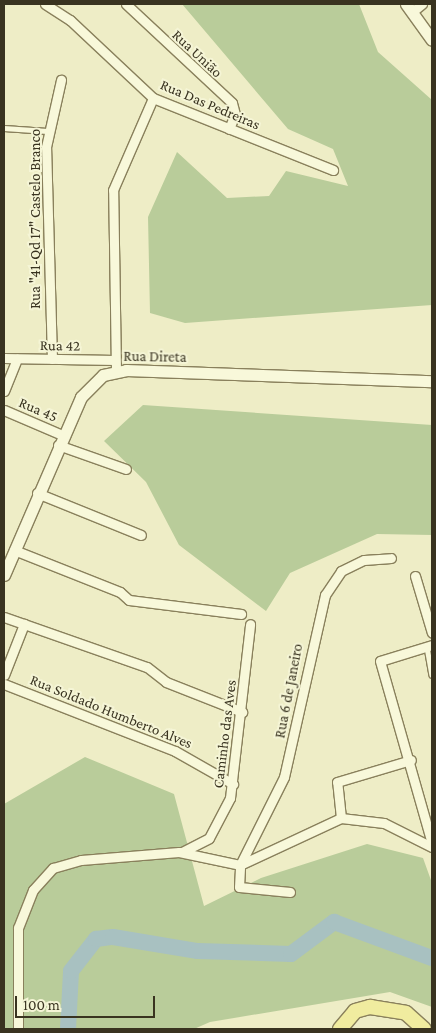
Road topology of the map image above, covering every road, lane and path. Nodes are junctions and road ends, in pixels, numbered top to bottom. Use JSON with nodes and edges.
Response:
{"nodes":[{"id":1,"x":45,"y":4,"type":"edge"},
{"id":2,"x":126,"y":4,"type":"edge"},
{"id":3,"x":422,"y":4,"type":"edge"},
{"id":4,"x":409,"y":8,"type":"edge"},
{"id":5,"x":432,"y":40,"type":"edge"},
{"id":6,"x":61,"y":80,"type":"dead end"},
{"id":7,"x":153,"y":98,"type":"junction"},
{"id":8,"x":4,"y":122,"type":"edge"},
{"id":9,"x":5,"y":128,"type":"edge"},
{"id":10,"x":228,"y":129,"type":"junction"},
{"id":11,"x":47,"y":131,"type":"junction"},
{"id":12,"x":333,"y":170,"type":"dead end"},
{"id":13,"x":4,"y":358,"type":"edge"},
{"id":14,"x":17,"y":359,"type":"junction"},
{"id":15,"x":52,"y":359,"type":"junction"},
{"id":16,"x":116,"y":366,"type":"junction"},
{"id":17,"x":432,"y":381,"type":"edge"},
{"id":18,"x":4,"y":391,"type":"edge"},
{"id":19,"x":4,"y":410,"type":"edge"},
{"id":20,"x":60,"y":440,"type":"junction"},
{"id":21,"x":126,"y":469,"type":"dead end"},
{"id":22,"x":37,"y":492,"type":"junction"},
{"id":23,"x":141,"y":535,"type":"dead end"},
{"id":24,"x":14,"y":550,"type":"junction"},
{"id":25,"x":392,"y":558,"type":"dead end"},
{"id":26,"x":4,"y":575,"type":"edge"},
{"id":27,"x":415,"y":576,"type":"dead end"},
{"id":28,"x":241,"y":614,"type":"dead end"},
{"id":29,"x":4,"y":617,"type":"edge"},
{"id":30,"x":24,"y":624,"type":"junction"},
{"id":31,"x":250,"y":624,"type":"dead end"},
{"id":32,"x":432,"y":633,"type":"edge"},
{"id":33,"x":430,"y":646,"type":"edge"},
{"id":34,"x":4,"y":675,"type":"edge"},
{"id":35,"x":432,"y":675,"type":"edge"},
{"id":36,"x":4,"y":684,"type":"edge"},
{"id":37,"x":242,"y":712,"type":"junction"},
{"id":38,"x":411,"y":760,"type":"junction"},
{"id":39,"x":233,"y":784,"type":"junction"},
{"id":40,"x":341,"y":818,"type":"junction"},
{"id":41,"x":432,"y":846,"type":"edge"},
{"id":42,"x":179,"y":852,"type":"junction"},
{"id":43,"x":240,"y":865,"type":"junction"},
{"id":44,"x":290,"y":892,"type":"dead end"},
{"id":45,"x":18,"y":1029,"type":"edge"},
{"id":46,"x":340,"y":1029,"type":"edge"},
{"id":47,"x":424,"y":1029,"type":"edge"}],
"edges":[{"from":1,"to":7,"type":"street","name":"Rua Das Pedreiras"},
{"from":2,"to":10,"type":"street","name":"Rua União"},
{"from":3,"to":4,"type":"street"},
{"from":4,"to":5,"type":"street"},
{"from":6,"to":11,"type":"street","name":"Rua \"41-Qd 17\" Castelo Branco"},
{"from":7,"to":10,"type":"street","name":"Rua Das Pedreiras"},
{"from":7,"to":16,"type":"street"},
{"from":8,"to":9,"type":"lane"},
{"from":9,"to":11,"type":"lane"},
{"from":10,"to":12,"type":"street","name":"Rua Das Pedreiras"},
{"from":11,"to":15,"type":"street","name":"Rua \"41-Qd 17\" Castelo Branco"},
{"from":13,"to":14,"type":"street","name":"Rua 42"},
{"from":14,"to":15,"type":"street","name":"Rua 42"},
{"from":14,"to":18,"type":"street"},
{"from":15,"to":16,"type":"street","name":"Rua 42"},
{"from":16,"to":17,"type":"street","name":"Rua Direta"},
{"from":16,"to":20,"type":"street","name":"Rua Direta"},
{"from":19,"to":20,"type":"street","name":"Rua 45"},
{"from":20,"to":21,"type":"street","name":"Rua 45"},
{"from":20,"to":22,"type":"street","name":"Rua Direta"},
{"from":22,"to":23,"type":"street"},
{"from":22,"to":24,"type":"street","name":"Rua Direta"},
{"from":24,"to":26,"type":"street","name":"Rua Direta"},
{"from":24,"to":28,"type":"street"},
{"from":25,"to":43,"type":"street","name":"Rua 6 de Janeiro"},
{"from":27,"to":32,"type":"street"},
{"from":29,"to":30,"type":"street"},
{"from":30,"to":34,"type":"street"},
{"from":30,"to":37,"type":"street"},
{"from":31,"to":37,"type":"street","name":"Caminho das Aves"},
{"from":33,"to":35,"type":"lane"},
{"from":33,"to":38,"type":"street"},
{"from":36,"to":39,"type":"street","name":"Rua Soldado Humberto Alves"},
{"from":37,"to":39,"type":"street","name":"Caminho das Aves"},
{"from":38,"to":40,"type":"street"},
{"from":38,"to":41,"type":"street"},
{"from":39,"to":42,"type":"street","name":"Caminho das Aves"},
{"from":40,"to":41,"type":"street"},
{"from":40,"to":43,"type":"street"},
{"from":42,"to":43,"type":"street"},
{"from":42,"to":45,"type":"street"},
{"from":43,"to":44,"type":"street"},
{"from":46,"to":47,"type":"main road"}]}
